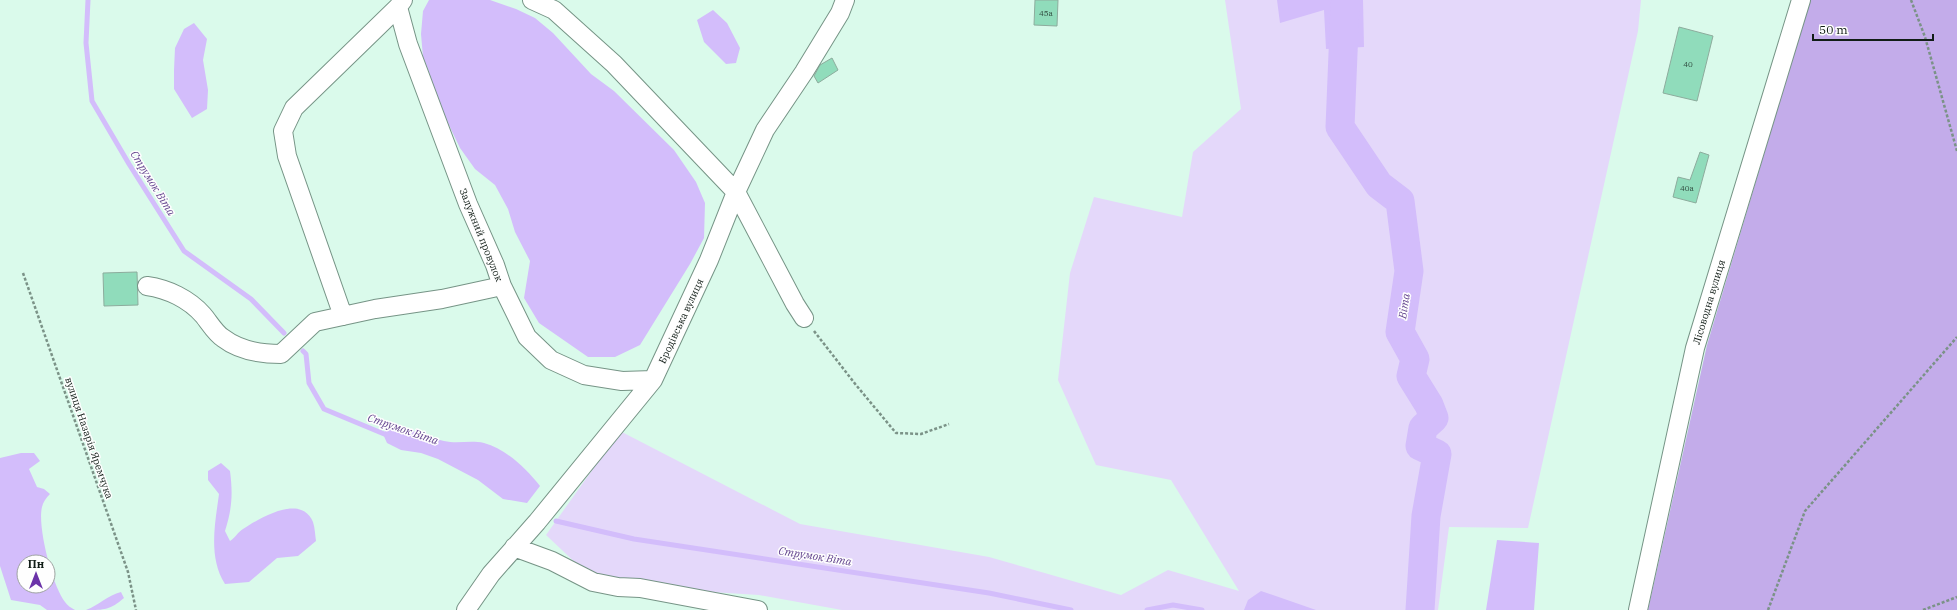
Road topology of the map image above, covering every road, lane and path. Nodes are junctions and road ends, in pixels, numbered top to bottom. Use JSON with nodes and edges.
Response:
{"nodes":[{"id":1,"x":532,"y":0,"type":"edge"},
{"id":2,"x":846,"y":0,"type":"edge"},
{"id":3,"x":1801,"y":0,"type":"edge"},
{"id":4,"x":1912,"y":0,"type":"edge"},
{"id":5,"x":401,"y":4,"type":"edge"},
{"id":6,"x":1957,"y":151,"type":"edge"},
{"id":7,"x":736,"y":192,"type":"junction"},
{"id":8,"x":23,"y":272,"type":"dead end"},
{"id":9,"x":147,"y":286,"type":"dead end"},
{"id":10,"x":502,"y":286,"type":"junction"},
{"id":11,"x":343,"y":316,"type":"junction"},
{"id":12,"x":804,"y":318,"type":"joint"},
{"id":13,"x":1957,"y":337,"type":"edge"},
{"id":14,"x":653,"y":380,"type":"junction"},
{"id":15,"x":949,"y":424,"type":"dead end"},
{"id":16,"x":514,"y":547,"type":"junction"},
{"id":17,"x":1957,"y":597,"type":"edge"},
{"id":18,"x":136,"y":610,"type":"edge"},
{"id":19,"x":466,"y":610,"type":"edge"},
{"id":20,"x":758,"y":610,"type":"edge"},
{"id":21,"x":1638,"y":610,"type":"edge"},
{"id":22,"x":1768,"y":610,"type":"edge"},
{"id":23,"x":1923,"y":610,"type":"edge"}],
"edges":[{"from":1,"to":7,"type":"street"},
{"from":2,"to":7,"type":"street","name":"Бродівська вулиця"},
{"from":3,"to":21,"type":"street","name":"Лісоводна вулиця"},
{"from":4,"to":6,"type":"path"},
{"from":5,"to":10,"type":"street","name":"Залужний провулок"},
{"from":5,"to":11,"type":"street"},
{"from":7,"to":12,"type":"street"},
{"from":7,"to":14,"type":"street","name":"Бродівська вулиця"},
{"from":8,"to":18,"type":"path","name":"вулиця Назарія Яремчука"},
{"from":9,"to":11,"type":"street"},
{"from":10,"to":11,"type":"street"},
{"from":10,"to":14,"type":"street","name":"Залужний провулок"},
{"from":12,"to":15,"type":"path"},
{"from":13,"to":22,"type":"path"},
{"from":14,"to":16,"type":"street","name":"Бродівська вулиця"},
{"from":16,"to":19,"type":"street","name":"Бродівська вулиця"},
{"from":16,"to":20,"type":"street"},
{"from":17,"to":23,"type":"path"}]}
